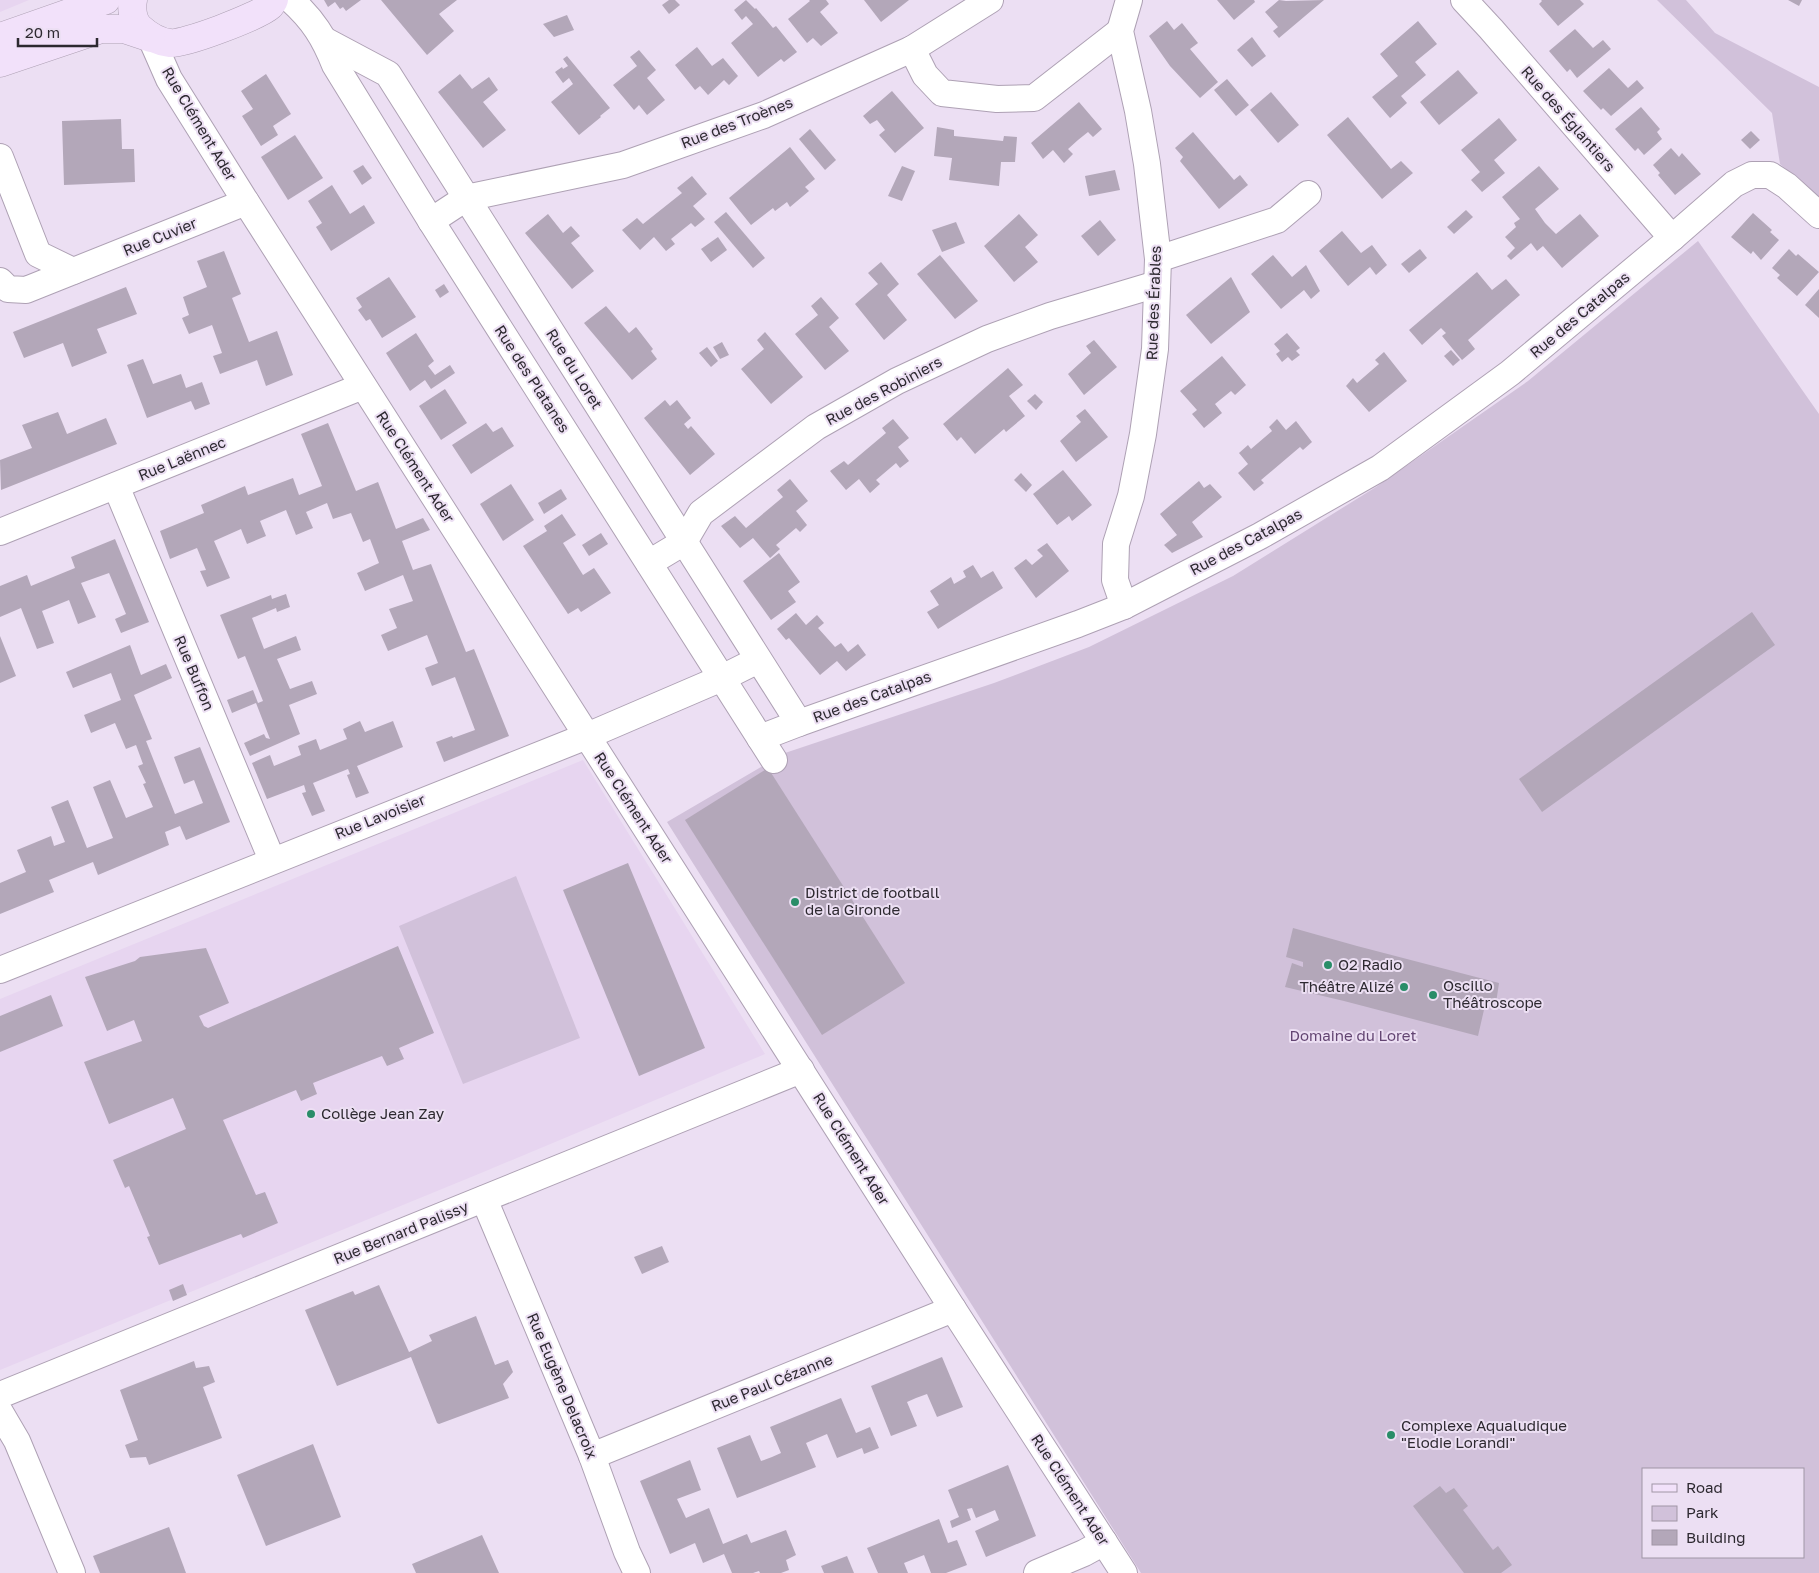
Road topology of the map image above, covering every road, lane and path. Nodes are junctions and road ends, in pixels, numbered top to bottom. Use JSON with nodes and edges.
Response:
{"nodes":[{"id":1,"x":106,"y":0,"type":"edge"},
{"id":2,"x":133,"y":0,"type":"edge"},
{"id":3,"x":274,"y":0,"type":"edge"},
{"id":4,"x":291,"y":0,"type":"edge"},
{"id":5,"x":990,"y":0,"type":"edge"},
{"id":6,"x":1129,"y":0,"type":"edge"},
{"id":7,"x":1464,"y":0,"type":"edge"},
{"id":8,"x":1120,"y":32,"type":"junction"},
{"id":9,"x":0,"y":37,"type":"edge"},
{"id":10,"x":151,"y":38,"type":"junction"},
{"id":11,"x":326,"y":41,"type":"junction"},
{"id":12,"x":912,"y":48,"type":"junction"},
{"id":13,"x":0,"y":63,"type":"edge"},
{"id":14,"x":0,"y":157,"type":"edge"},
{"id":15,"x":1308,"y":194,"type":"dead end"},
{"id":16,"x":466,"y":198,"type":"junction"},
{"id":17,"x":246,"y":202,"type":"junction"},
{"id":18,"x":1819,"y":214,"type":"edge"},
{"id":19,"x":431,"y":220,"type":"junction"},
{"id":20,"x":1672,"y":238,"type":"junction"},
{"id":21,"x":1158,"y":259,"type":"junction"},
{"id":22,"x":73,"y":271,"type":"junction"},
{"id":23,"x":0,"y":281,"type":"edge"},
{"id":24,"x":1157,"y":284,"type":"junction"},
{"id":25,"x":363,"y":386,"type":"junction"},
{"id":26,"x":116,"y":486,"type":"junction"},
{"id":27,"x":0,"y":532,"type":"edge"},
{"id":28,"x":684,"y":542,"type":"junction"},
{"id":29,"x":649,"y":563,"type":"junction"},
{"id":30,"x":1124,"y":606,"type":"junction"},
{"id":31,"x":758,"y":660,"type":"junction"},
{"id":32,"x":722,"y":678,"type":"junction"},
{"id":33,"x":799,"y":723,"type":"junction"},
{"id":34,"x":587,"y":736,"type":"junction"},
{"id":35,"x":760,"y":738,"type":"junction"},
{"id":36,"x":774,"y":760,"type":"dead end"},
{"id":37,"x":272,"y":860,"type":"junction"},
{"id":38,"x":0,"y":970,"type":"edge"},
{"id":39,"x":801,"y":1070,"type":"junction"},
{"id":40,"x":484,"y":1199,"type":"junction"},
{"id":41,"x":953,"y":1309,"type":"junction"},
{"id":42,"x":0,"y":1395,"type":"edge"},
{"id":43,"x":0,"y":1412,"type":"edge"},
{"id":44,"x":592,"y":1456,"type":"junction"},
{"id":45,"x":1104,"y":1542,"type":"junction"},
{"id":46,"x":72,"y":1573,"type":"edge"},
{"id":47,"x":637,"y":1573,"type":"edge"},
{"id":48,"x":1037,"y":1573,"type":"edge"},
{"id":49,"x":1124,"y":1573,"type":"edge"}],
"edges":[{"from":1,"to":9,"type":"main road"},
{"from":2,"to":10,"type":"main road"},
{"from":3,"to":10,"type":"main road"},
{"from":4,"to":11,"type":"street","name":"Rue des Platanes"},
{"from":5,"to":12,"type":"street","name":"Rue des Troènes"},
{"from":6,"to":8,"type":"street","name":"Rue des Érables"},
{"from":7,"to":20,"type":"street","name":"Rue des Églantiers"},
{"from":8,"to":12,"type":"street"},
{"from":8,"to":21,"type":"street","name":"Rue des Érables"},
{"from":10,"to":13,"type":"main road"},
{"from":10,"to":17,"type":"street","name":"Rue Clément Ader"},
{"from":11,"to":16,"type":"street","name":"Rue du Loret"},
{"from":11,"to":19,"type":"street","name":"Rue des Platanes"},
{"from":12,"to":16,"type":"street","name":"Rue des Troènes"},
{"from":14,"to":22,"type":"street"},
{"from":15,"to":21,"type":"street"},
{"from":16,"to":19,"type":"street"},
{"from":16,"to":28,"type":"street","name":"Rue du Loret"},
{"from":17,"to":22,"type":"street","name":"Rue Cuvier"},
{"from":17,"to":25,"type":"street","name":"Rue Clément Ader"},
{"from":18,"to":20,"type":"street","name":"Rue des Catalpas"},
{"from":19,"to":29,"type":"street","name":"Rue des Platanes"},
{"from":20,"to":30,"type":"street","name":"Rue des Catalpas"},
{"from":21,"to":24,"type":"street","name":"Rue des Érables"},
{"from":22,"to":23,"type":"street","name":"Rue Cuvier"},
{"from":24,"to":28,"type":"street","name":"Rue des Robiniers"},
{"from":24,"to":30,"type":"street","name":"Rue des Érables"},
{"from":25,"to":26,"type":"street","name":"Rue Laënnec"},
{"from":25,"to":34,"type":"street","name":"Rue Clément Ader"},
{"from":26,"to":27,"type":"street","name":"Rue Laënnec"},
{"from":26,"to":37,"type":"street","name":"Rue Buffon"},
{"from":28,"to":29,"type":"street","name":"Rue des Robiniers"},
{"from":28,"to":31,"type":"street","name":"Rue du Loret"},
{"from":29,"to":32,"type":"street","name":"Rue des Platanes"},
{"from":30,"to":33,"type":"street","name":"Rue des Catalpas"},
{"from":31,"to":32,"type":"street","name":"Rue Lavoisier"},
{"from":31,"to":33,"type":"street","name":"Rue du Loret"},
{"from":32,"to":34,"type":"street","name":"Rue Lavoisier"},
{"from":32,"to":35,"type":"street","name":"Rue des Platanes"},
{"from":33,"to":35,"type":"street","name":"Rue des Catalpas"},
{"from":34,"to":37,"type":"street","name":"Rue Lavoisier"},
{"from":34,"to":39,"type":"street","name":"Rue Clément Ader"},
{"from":35,"to":36,"type":"street","name":"Rue des Platanes"},
{"from":37,"to":38,"type":"street","name":"Rue Lavoisier"},
{"from":39,"to":40,"type":"street","name":"Rue Bernard Palissy"},
{"from":39,"to":41,"type":"street","name":"Rue Clément Ader"},
{"from":40,"to":42,"type":"street","name":"Rue Bernard Palissy"},
{"from":40,"to":44,"type":"street","name":"Rue Eugène Delacroix"},
{"from":41,"to":44,"type":"street","name":"Rue Paul Cézanne"},
{"from":41,"to":45,"type":"street","name":"Rue Clément Ader"},
{"from":43,"to":46,"type":"street"},
{"from":44,"to":47,"type":"street","name":"Rue Eugène Delacroix"},
{"from":45,"to":48,"type":"street"},
{"from":45,"to":49,"type":"street","name":"Rue Clément Ader"}]}
